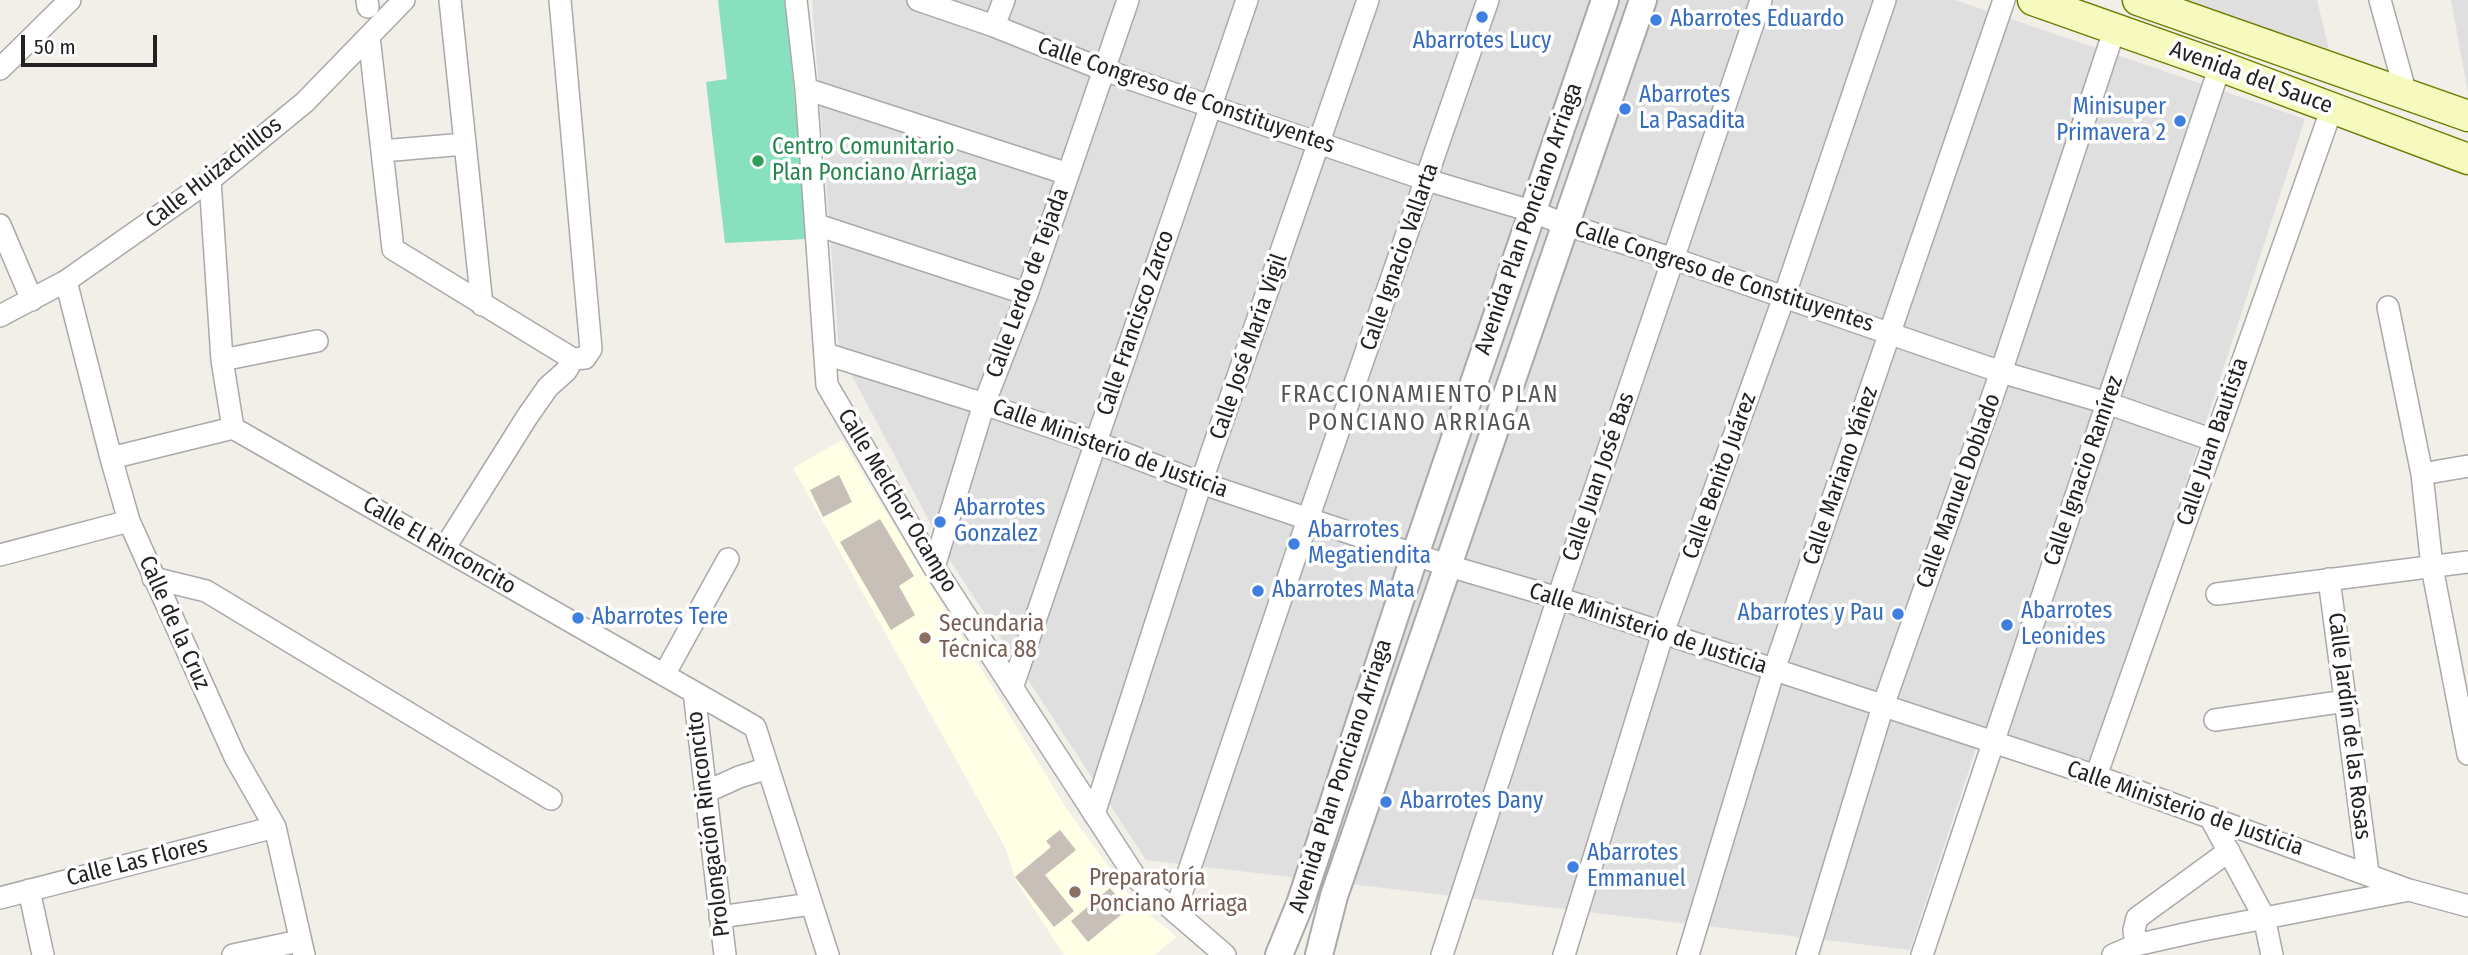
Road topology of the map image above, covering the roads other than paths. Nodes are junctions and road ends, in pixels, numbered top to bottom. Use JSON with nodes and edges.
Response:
{"nodes":[{"id":1,"x":69,"y":0,"type":"edge"},
{"id":2,"x":404,"y":0,"type":"edge"},
{"id":3,"x":450,"y":0,"type":"edge"},
{"id":4,"x":560,"y":0,"type":"edge"},
{"id":5,"x":796,"y":0,"type":"edge"},
{"id":6,"x":918,"y":0,"type":"edge"},
{"id":7,"x":1003,"y":0,"type":"edge"},
{"id":8,"x":1128,"y":0,"type":"edge"},
{"id":9,"x":1247,"y":0,"type":"edge"},
{"id":10,"x":1368,"y":0,"type":"edge"},
{"id":11,"x":1488,"y":0,"type":"edge"},
{"id":12,"x":1605,"y":0,"type":"edge"},
{"id":13,"x":1643,"y":0,"type":"edge"},
{"id":14,"x":1760,"y":0,"type":"edge"},
{"id":15,"x":1885,"y":0,"type":"edge"},
{"id":16,"x":2004,"y":0,"type":"edge"},
{"id":17,"x":2033,"y":0,"type":"edge"},
{"id":18,"x":2138,"y":0,"type":"edge"},
{"id":19,"x":2380,"y":0,"type":"edge"},
{"id":20,"x":994,"y":26,"type":"junction"},
{"id":21,"x":2115,"y":28,"type":"junction"},
{"id":22,"x":369,"y":36,"type":"junction"},
{"id":23,"x":2323,"y":65,"type":"junction"},
{"id":24,"x":2220,"y":66,"type":"junction"},
{"id":25,"x":0,"y":69,"type":"edge"},
{"id":26,"x":1104,"y":70,"type":"junction"},
{"id":27,"x":806,"y":89,"type":"junction"},
{"id":28,"x":2406,"y":94,"type":"junction"},
{"id":29,"x":2321,"y":104,"type":"junction"},
{"id":30,"x":1211,"y":106,"type":"junction"},
{"id":31,"x":2468,"y":117,"type":"edge"},
{"id":32,"x":465,"y":144,"type":"junction"},
{"id":33,"x":1320,"y":144,"type":"junction"},
{"id":34,"x":382,"y":151,"type":"junction"},
{"id":35,"x":2468,"y":159,"type":"edge"},
{"id":36,"x":1068,"y":174,"type":"junction"},
{"id":37,"x":210,"y":180,"type":"junction"},
{"id":38,"x":1427,"y":180,"type":"junction"},
{"id":39,"x":1531,"y":211,"type":"junction"},
{"id":40,"x":0,"y":225,"type":"edge"},
{"id":41,"x":817,"y":225,"type":"junction"},
{"id":42,"x":1567,"y":225,"type":"junction"},
{"id":43,"x":1674,"y":258,"type":"junction"},
{"id":44,"x":66,"y":281,"type":"junction"},
{"id":45,"x":1027,"y":294,"type":"junction"},
{"id":46,"x":1784,"y":297,"type":"junction"},
{"id":47,"x":32,"y":300,"type":"junction"},
{"id":48,"x":482,"y":305,"type":"junction"},
{"id":49,"x":2388,"y":307,"type":"dead end"},
{"id":50,"x":0,"y":316,"type":"edge"},
{"id":51,"x":1891,"y":333,"type":"junction"},
{"id":52,"x":317,"y":341,"type":"dead end"},
{"id":53,"x":826,"y":354,"type":"junction"},
{"id":54,"x":573,"y":359,"type":"junction"},
{"id":55,"x":222,"y":360,"type":"junction"},
{"id":56,"x":2001,"y":372,"type":"junction"},
{"id":57,"x":2107,"y":403,"type":"junction"},
{"id":58,"x":984,"y":404,"type":"junction"},
{"id":59,"x":233,"y":428,"type":"junction"},
{"id":60,"x":2213,"y":440,"type":"junction"},
{"id":61,"x":1095,"y":442,"type":"junction"},
{"id":62,"x":111,"y":458,"type":"junction"},
{"id":63,"x":2468,"y":466,"type":"edge"},
{"id":64,"x":2422,"y":474,"type":"junction"},
{"id":65,"x":1201,"y":483,"type":"junction"},
{"id":66,"x":1308,"y":519,"type":"junction"},
{"id":67,"x":129,"y":521,"type":"junction"},
{"id":68,"x":444,"y":549,"type":"junction"},
{"id":69,"x":0,"y":555,"type":"edge"},
{"id":70,"x":1415,"y":555,"type":"junction"},
{"id":71,"x":728,"y":559,"type":"dead end"},
{"id":72,"x":2468,"y":562,"type":"edge"},
{"id":73,"x":1450,"y":566,"type":"junction"},
{"id":74,"x":934,"y":567,"type":"junction"},
{"id":75,"x":2432,"y":567,"type":"junction"},
{"id":76,"x":153,"y":578,"type":"junction"},
{"id":77,"x":2329,"y":579,"type":"junction"},
{"id":78,"x":2217,"y":594,"type":"dead end"},
{"id":79,"x":1558,"y":598,"type":"junction"},
{"id":80,"x":1663,"y":633,"type":"junction"},
{"id":81,"x":1774,"y":670,"type":"junction"},
{"id":82,"x":664,"y":675,"type":"junction"},
{"id":83,"x":1013,"y":685,"type":"junction"},
{"id":84,"x":694,"y":692,"type":"junction"},
{"id":85,"x":2346,"y":701,"type":"junction"},
{"id":86,"x":1883,"y":706,"type":"junction"},
{"id":87,"x":2215,"y":720,"type":"dead end"},
{"id":88,"x":1992,"y":742,"type":"junction"},
{"id":89,"x":2468,"y":754,"type":"edge"},
{"id":90,"x":768,"y":768,"type":"junction"},
{"id":91,"x":2096,"y":776,"type":"junction"},
{"id":92,"x":706,"y":792,"type":"junction"},
{"id":93,"x":551,"y":799,"type":"dead end"},
{"id":94,"x":1094,"y":814,"type":"junction"},
{"id":95,"x":2210,"y":817,"type":"junction"},
{"id":96,"x":275,"y":827,"type":"junction"},
{"id":97,"x":2229,"y":851,"type":"junction"},
{"id":98,"x":2368,"y":873,"type":"junction"},
{"id":99,"x":29,"y":890,"type":"junction"},
{"id":100,"x":2409,"y":890,"type":"junction"},
{"id":101,"x":1334,"y":896,"type":"junction"},
{"id":102,"x":0,"y":898,"type":"edge"},
{"id":103,"x":811,"y":904,"type":"junction"},
{"id":104,"x":1300,"y":904,"type":"junction"},
{"id":105,"x":2468,"y":906,"type":"edge"},
{"id":106,"x":1175,"y":912,"type":"junction"},
{"id":107,"x":720,"y":917,"type":"junction"},
{"id":108,"x":2264,"y":917,"type":"junction"},
{"id":109,"x":2136,"y":945,"type":"junction"},
{"id":110,"x":302,"y":948,"type":"edge"},
{"id":111,"x":43,"y":955,"type":"edge"},
{"id":112,"x":233,"y":955,"type":"edge"},
{"id":113,"x":725,"y":955,"type":"edge"},
{"id":114,"x":828,"y":955,"type":"edge"},
{"id":115,"x":1225,"y":955,"type":"edge"},
{"id":116,"x":1279,"y":955,"type":"edge"},
{"id":117,"x":1319,"y":955,"type":"edge"},
{"id":118,"x":1442,"y":955,"type":"edge"},
{"id":119,"x":1564,"y":955,"type":"edge"},
{"id":120,"x":1688,"y":955,"type":"edge"},
{"id":121,"x":1807,"y":955,"type":"edge"},
{"id":122,"x":1922,"y":955,"type":"edge"},
{"id":123,"x":2113,"y":955,"type":"edge"},
{"id":124,"x":2272,"y":955,"type":"edge"}],
"edges":[{"from":1,"to":25,"type":"street"},
{"from":2,"to":22,"type":"street","name":"Calle Huizachillos"},
{"from":3,"to":32,"type":"street"},
{"from":4,"to":54,"type":"street"},
{"from":5,"to":27,"type":"street","name":"Calle Melchor Ocampo"},
{"from":6,"to":20,"type":"street","name":"Calle Congreso de Constituyentes"},
{"from":7,"to":20,"type":"street"},
{"from":8,"to":26,"type":"street","name":"Calle Lerdo de Tejada"},
{"from":9,"to":30,"type":"street","name":"Calle Francisco Zarco"},
{"from":10,"to":33,"type":"street","name":"Calle José María Vigil"},
{"from":11,"to":38,"type":"street","name":"Calle Ignacio Vallarta"},
{"from":12,"to":39,"type":"street","name":"Avenida Plan Ponciano Arriaga"},
{"from":13,"to":42,"type":"street","name":"Avenida Plan Ponciano Arriaga"},
{"from":14,"to":43,"type":"street","name":"Calle Juan José Bas"},
{"from":15,"to":46,"type":"street","name":"Calle Benito Juárez"},
{"from":16,"to":51,"type":"street","name":"Calle Mariano Yáñez"},
{"from":17,"to":21,"type":"main road","name":"Avenida del Sauce"},
{"from":18,"to":23,"type":"main road","name":"Avenida del Sauce"},
{"from":19,"to":28,"type":"street"},
{"from":20,"to":26,"type":"street","name":"Calle Congreso de Constituyentes"},
{"from":21,"to":24,"type":"main road","name":"Avenida del Sauce"},
{"from":21,"to":56,"type":"street","name":"Calle Manuel Doblado"},
{"from":22,"to":34,"type":"street"},
{"from":22,"to":37,"type":"street","name":"Calle Huizachillos"},
{"from":23,"to":28,"type":"main road","name":"Avenida del Sauce"},
{"from":23,"to":29,"type":"main road"},
{"from":24,"to":29,"type":"main road","name":"Avenida del Sauce"},
{"from":24,"to":57,"type":"street","name":"Calle Ignacio Ramírez"},
{"from":26,"to":30,"type":"street","name":"Calle Congreso de Constituyentes"},
{"from":26,"to":36,"type":"street","name":"Calle Lerdo de Tejada"},
{"from":27,"to":36,"type":"street"},
{"from":27,"to":41,"type":"street","name":"Calle Melchor Ocampo"},
{"from":28,"to":31,"type":"main road","name":"Avenida del Sauce"},
{"from":29,"to":35,"type":"main road","name":"Avenida del Sauce"},
{"from":29,"to":60,"type":"street","name":"Calle Juan Bautista"},
{"from":30,"to":33,"type":"street","name":"Calle Congreso de Constituyentes"},
{"from":30,"to":61,"type":"street","name":"Calle Francisco Zarco"},
{"from":32,"to":34,"type":"street"},
{"from":32,"to":48,"type":"street"},
{"from":33,"to":38,"type":"street","name":"Calle Congreso de Constituyentes"},
{"from":33,"to":65,"type":"street","name":"Calle José María Vigil"},
{"from":34,"to":48,"type":"street"},
{"from":36,"to":45,"type":"street","name":"Calle Lerdo de Tejada"},
{"from":37,"to":44,"type":"street","name":"Calle Huizachillos"},
{"from":37,"to":55,"type":"street"},
{"from":38,"to":39,"type":"street","name":"Calle Congreso de Constituyentes"},
{"from":38,"to":66,"type":"street","name":"Calle Ignacio Vallarta"},
{"from":39,"to":42,"type":"street","name":"Calle Congreso de Constituyentes"},
{"from":39,"to":70,"type":"street","name":"Avenida Plan Ponciano Arriaga"},
{"from":40,"to":47,"type":"street"},
{"from":41,"to":45,"type":"street"},
{"from":41,"to":53,"type":"street","name":"Calle Melchor Ocampo"},
{"from":42,"to":43,"type":"street","name":"Calle Congreso de Constituyentes"},
{"from":42,"to":73,"type":"street","name":"Avenida Plan Ponciano Arriaga"},
{"from":43,"to":46,"type":"street","name":"Calle Congreso de Constituyentes"},
{"from":43,"to":79,"type":"street","name":"Calle Juan José Bas"},
{"from":44,"to":47,"type":"street","name":"Calle Huizachillos"},
{"from":44,"to":62,"type":"street","name":"Calle de la Cruz"},
{"from":45,"to":58,"type":"street","name":"Calle Lerdo de Tejada"},
{"from":46,"to":51,"type":"street","name":"Calle Congreso de Constituyentes"},
{"from":46,"to":80,"type":"street","name":"Calle Benito Juárez"},
{"from":47,"to":50,"type":"street","name":"Calle Huizachillos"},
{"from":48,"to":54,"type":"street"},
{"from":49,"to":64,"type":"street"},
{"from":51,"to":56,"type":"street","name":"Calle Congreso de Constituyentes"},
{"from":51,"to":81,"type":"street","name":"Calle Mariano Yáñez"},
{"from":52,"to":55,"type":"street"},
{"from":53,"to":58,"type":"street","name":"Calle Ministerio de Justicia"},
{"from":53,"to":74,"type":"street","name":"Calle Melchor Ocampo"},
{"from":54,"to":68,"type":"street"},
{"from":55,"to":59,"type":"street"},
{"from":56,"to":57,"type":"street","name":"Calle Congreso de Constituyentes"},
{"from":56,"to":86,"type":"street","name":"Calle Manuel Doblado"},
{"from":57,"to":60,"type":"street","name":"Calle Congreso de Constituyentes"},
{"from":57,"to":88,"type":"street","name":"Calle Ignacio Ramírez"},
{"from":58,"to":61,"type":"street","name":"Calle Ministerio de Justicia"},
{"from":58,"to":74,"type":"street","name":"Calle Lerdo de Tejada"},
{"from":59,"to":62,"type":"street"},
{"from":59,"to":68,"type":"street","name":"Calle El Rinconcito"},
{"from":60,"to":91,"type":"street","name":"Calle Juan Bautista"},
{"from":61,"to":65,"type":"street","name":"Calle Ministerio de Justicia"},
{"from":61,"to":83,"type":"street","name":"Calle Francisco Zarco"},
{"from":62,"to":67,"type":"street","name":"Calle de la Cruz"},
{"from":63,"to":64,"type":"street"},
{"from":64,"to":75,"type":"street"},
{"from":65,"to":66,"type":"street","name":"Calle Ministerio de Justicia"},
{"from":65,"to":94,"type":"street","name":"Calle José María Vigil"},
{"from":66,"to":70,"type":"street","name":"Calle Ministerio de Justicia"},
{"from":66,"to":106,"type":"street","name":"Calle Ignacio Vallarta"},
{"from":67,"to":69,"type":"street"},
{"from":67,"to":76,"type":"street","name":"Calle de la Cruz"},
{"from":68,"to":82,"type":"street","name":"Calle El Rinconcito"},
{"from":70,"to":73,"type":"street","name":"Calle Ministerio de Justicia"},
{"from":70,"to":104,"type":"street","name":"Avenida Plan Ponciano Arriaga"},
{"from":71,"to":82,"type":"street"},
{"from":72,"to":75,"type":"street"},
{"from":73,"to":79,"type":"street","name":"Calle Ministerio de Justicia"},
{"from":73,"to":101,"type":"street","name":"Avenida Plan Ponciano Arriaga"},
{"from":74,"to":83,"type":"street","name":"Calle Melchor Ocampo"},
{"from":75,"to":77,"type":"street"},
{"from":75,"to":89,"type":"street"},
{"from":76,"to":93,"type":"street"},
{"from":76,"to":96,"type":"street","name":"Calle de la Cruz"},
{"from":77,"to":78,"type":"street"},
{"from":77,"to":85,"type":"street","name":"Calle Jardín de las Rosas"},
{"from":79,"to":80,"type":"street","name":"Calle Ministerio de Justicia"},
{"from":79,"to":118,"type":"street","name":"Calle Juan José Bas"},
{"from":80,"to":81,"type":"street","name":"Calle Ministerio de Justicia"},
{"from":80,"to":119,"type":"street","name":"Calle Benito Juárez"},
{"from":81,"to":86,"type":"street","name":"Calle Ministerio de Justicia"},
{"from":81,"to":120,"type":"street","name":"Calle Mariano Yáñez"},
{"from":82,"to":84,"type":"street","name":"Calle El Rinconcito"},
{"from":83,"to":94,"type":"street","name":"Calle Melchor Ocampo"},
{"from":84,"to":90,"type":"street","name":"Calle El Rinconcito"},
{"from":84,"to":92,"type":"street","name":"Prolongación Rinconcito"},
{"from":85,"to":87,"type":"street"},
{"from":85,"to":98,"type":"street","name":"Calle Jardín de las Rosas"},
{"from":86,"to":88,"type":"street","name":"Calle Ministerio de Justicia"},
{"from":86,"to":121,"type":"street","name":"Calle Manuel Doblado"},
{"from":88,"to":91,"type":"street","name":"Calle Ministerio de Justicia"},
{"from":88,"to":122,"type":"street","name":"Calle Ignacio Ramírez"},
{"from":90,"to":92,"type":"street"},
{"from":90,"to":103,"type":"street"},
{"from":91,"to":95,"type":"street","name":"Calle Ministerio de Justicia"},
{"from":92,"to":107,"type":"street","name":"Prolongación Rinconcito"},
{"from":94,"to":106,"type":"street","name":"Calle Melchor Ocampo"},
{"from":95,"to":97,"type":"street"},
{"from":95,"to":98,"type":"street","name":"Calle Ministerio de Justicia"},
{"from":96,"to":99,"type":"street","name":"Calle Las Flores"},
{"from":96,"to":110,"type":"street","name":"Calle de la Cruz"},
{"from":97,"to":108,"type":"street"},
{"from":97,"to":109,"type":"street"},
{"from":98,"to":100,"type":"street","name":"Calle Ministerio de Justicia"},
{"from":99,"to":102,"type":"street","name":"Calle Las Flores"},
{"from":99,"to":111,"type":"street"},
{"from":100,"to":105,"type":"street","name":"Calle Ministerio de Justicia"},
{"from":100,"to":108,"type":"street"},
{"from":101,"to":104,"type":"street"},
{"from":101,"to":117,"type":"street","name":"Avenida Plan Ponciano Arriaga"},
{"from":103,"to":107,"type":"street"},
{"from":103,"to":114,"type":"street"},
{"from":104,"to":116,"type":"street","name":"Avenida Plan Ponciano Arriaga"},
{"from":106,"to":115,"type":"street","name":"Calle Melchor Ocampo"},
{"from":107,"to":113,"type":"street","name":"Prolongación Rinconcito"},
{"from":108,"to":109,"type":"street"},
{"from":108,"to":124,"type":"street"},
{"from":109,"to":123,"type":"street"},
{"from":110,"to":112,"type":"street"}]}
